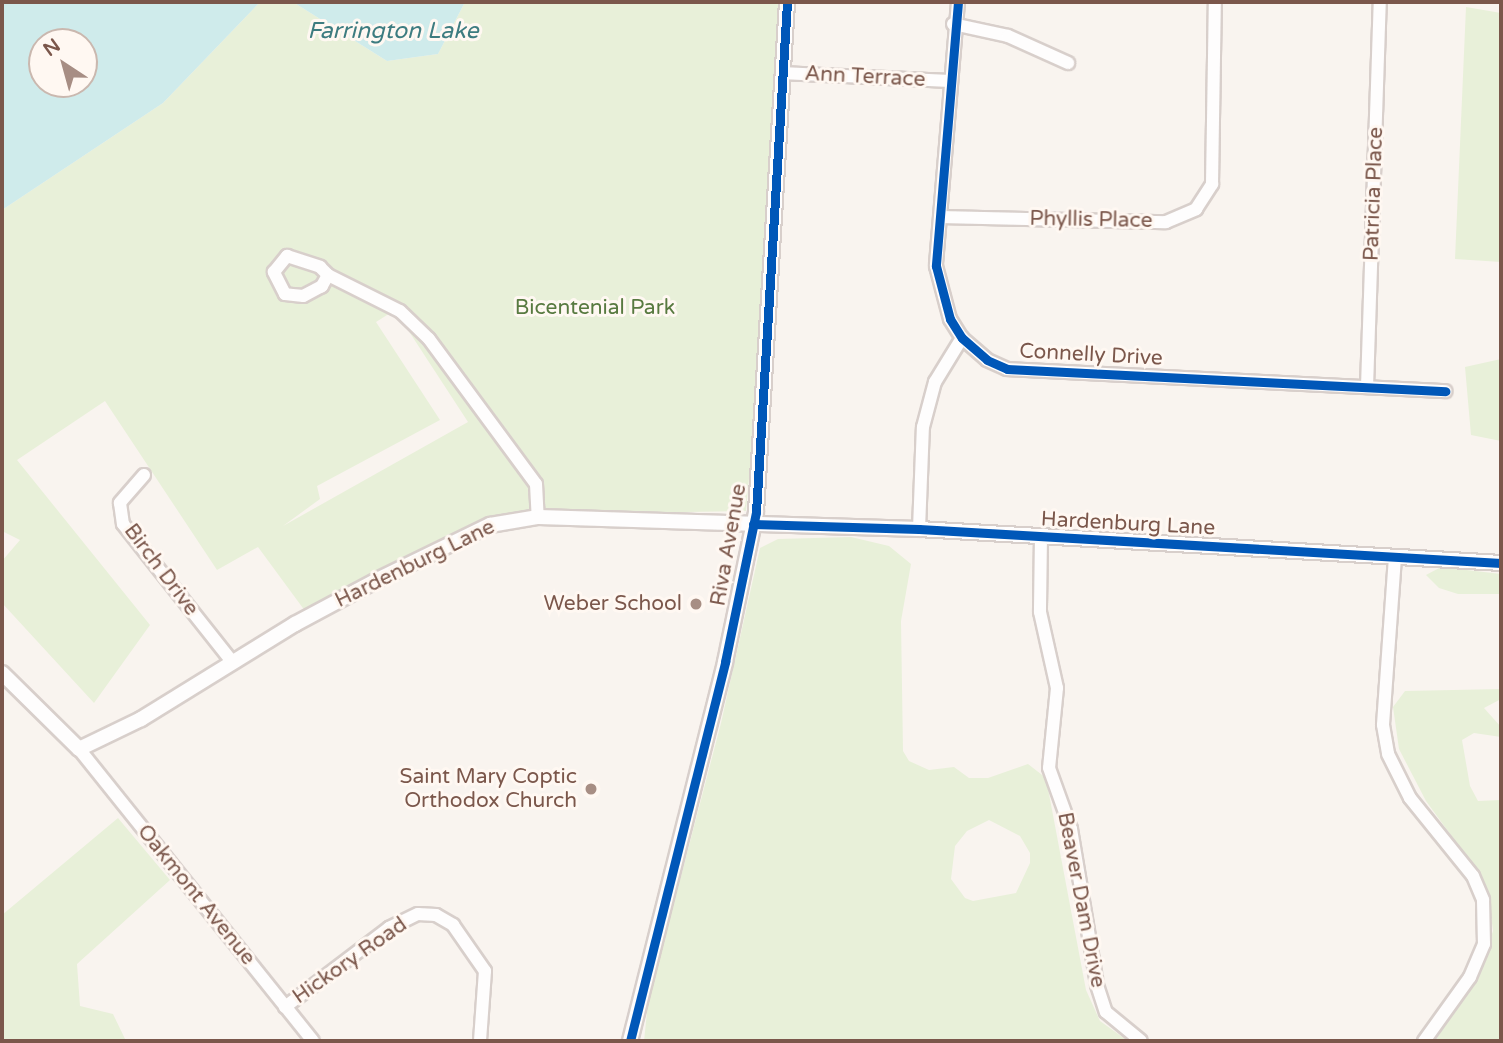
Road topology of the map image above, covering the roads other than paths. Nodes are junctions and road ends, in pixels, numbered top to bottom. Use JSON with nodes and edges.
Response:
{"nodes":[{"id":1,"x":786,"y":2,"type":"edge"},
{"id":2,"x":958,"y":2,"type":"edge"},
{"id":3,"x":1215,"y":2,"type":"edge"},
{"id":4,"x":1380,"y":2,"type":"edge"},
{"id":5,"x":953,"y":24,"type":"junction"},
{"id":6,"x":1068,"y":63,"type":"dead end"},
{"id":7,"x":782,"y":73,"type":"junction"},
{"id":8,"x":949,"y":81,"type":"junction"},
{"id":9,"x":940,"y":217,"type":"junction"},
{"id":10,"x":328,"y":275,"type":"dead end"},
{"id":11,"x":962,"y":338,"type":"junction"},
{"id":12,"x":1367,"y":387,"type":"junction"},
{"id":13,"x":1445,"y":391,"type":"dead end"},
{"id":14,"x":144,"y":475,"type":"dead end"},
{"id":15,"x":538,"y":517,"type":"junction"},
{"id":16,"x":753,"y":524,"type":"junction"},
{"id":17,"x":919,"y":529,"type":"junction"},
{"id":18,"x":1041,"y":536,"type":"junction"},
{"id":19,"x":1395,"y":557,"type":"junction"},
{"id":20,"x":1501,"y":563,"type":"edge"},
{"id":21,"x":233,"y":663,"type":"junction"},
{"id":22,"x":2,"y":673,"type":"edge"},
{"id":23,"x":79,"y":749,"type":"junction"},
{"id":24,"x":285,"y":1007,"type":"junction"},
{"id":25,"x":313,"y":1041,"type":"edge"},
{"id":26,"x":480,"y":1041,"type":"edge"},
{"id":27,"x":630,"y":1041,"type":"edge"},
{"id":28,"x":1141,"y":1041,"type":"edge"},
{"id":29,"x":1424,"y":1041,"type":"edge"}],
"edges":[{"from":1,"to":7,"type":"street","name":"Riva Avenue"},
{"from":2,"to":5,"type":"street","name":"Connelly Drive"},
{"from":3,"to":9,"type":"street","name":"Phyllis Place"},
{"from":4,"to":12,"type":"street","name":"Patricia Place"},
{"from":5,"to":6,"type":"street"},
{"from":5,"to":8,"type":"street","name":"Connelly Drive"},
{"from":7,"to":8,"type":"street","name":"Ann Terrace"},
{"from":7,"to":16,"type":"street","name":"Riva Avenue"},
{"from":8,"to":9,"type":"street","name":"Connelly Drive"},
{"from":9,"to":11,"type":"street","name":"Connelly Drive"},
{"from":10,"to":15,"type":"street"},
{"from":11,"to":12,"type":"street","name":"Connelly Drive"},
{"from":11,"to":17,"type":"street"},
{"from":12,"to":13,"type":"street","name":"Connelly Drive"},
{"from":14,"to":21,"type":"street","name":"Birch Drive"},
{"from":15,"to":16,"type":"street","name":"Hardenburg Lane"},
{"from":15,"to":21,"type":"street","name":"Hardenburg Lane"},
{"from":16,"to":17,"type":"street","name":"Hardenburg Lane"},
{"from":16,"to":27,"type":"street","name":"Riva Avenue"},
{"from":17,"to":18,"type":"street","name":"Hardenburg Lane"},
{"from":18,"to":19,"type":"street","name":"Hardenburg Lane"},
{"from":18,"to":28,"type":"street","name":"Beaver Dam Drive"},
{"from":19,"to":20,"type":"street","name":"Hardenburg Lane"},
{"from":19,"to":29,"type":"street"},
{"from":21,"to":23,"type":"street","name":"Hardenburg Lane"},
{"from":22,"to":23,"type":"street"},
{"from":23,"to":24,"type":"street","name":"Oakmont Avenue"},
{"from":24,"to":25,"type":"street","name":"Oakmont Avenue"},
{"from":24,"to":26,"type":"street","name":"Hickory Road"}]}
